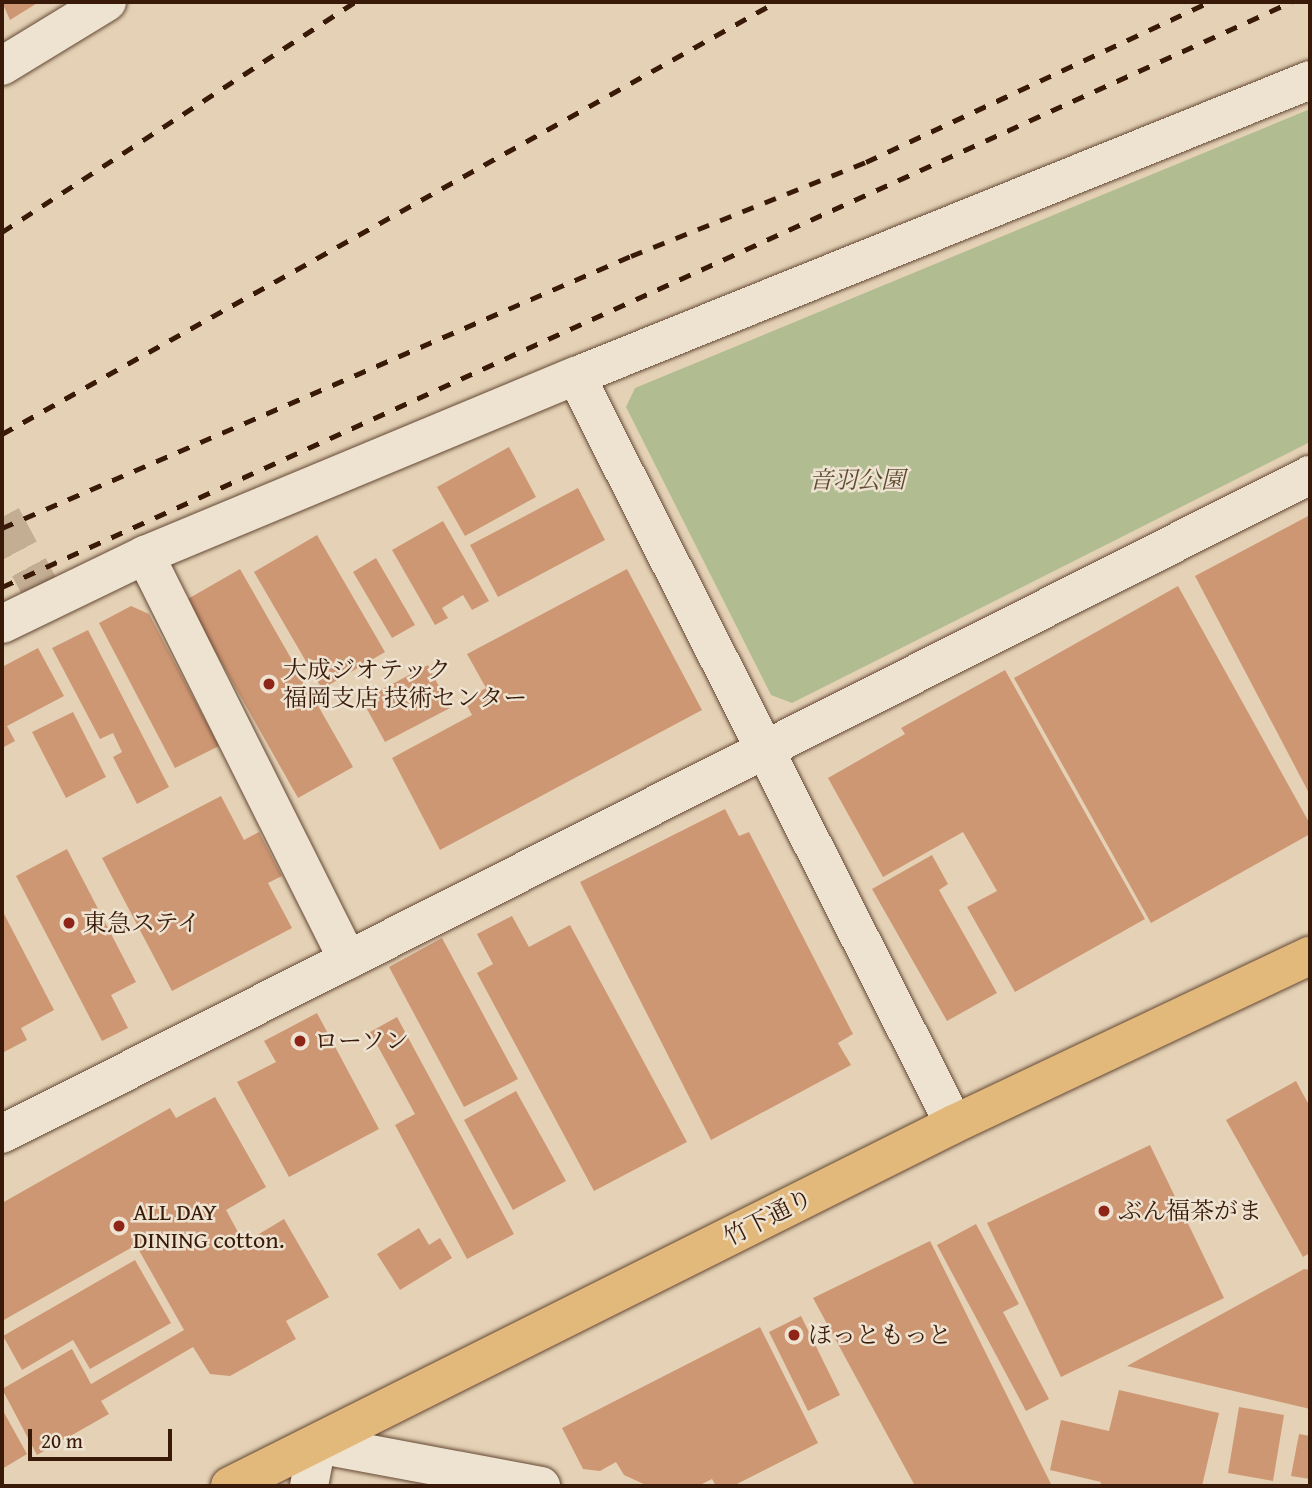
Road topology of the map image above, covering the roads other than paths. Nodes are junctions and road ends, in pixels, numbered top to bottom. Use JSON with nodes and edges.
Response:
{"nodes":[{"id":1,"x":107,"y":2,"type":"edge"},
{"id":2,"x":2,"y":66,"type":"edge"},
{"id":3,"x":1310,"y":80,"type":"edge"},
{"id":4,"x":576,"y":376,"type":"junction"},
{"id":5,"x":1310,"y":475,"type":"edge"},
{"id":6,"x":145,"y":555,"type":"junction"},
{"id":7,"x":2,"y":624,"type":"edge"},
{"id":8,"x":763,"y":749,"type":"junction"},
{"id":9,"x":1310,"y":956,"type":"edge"},
{"id":10,"x":348,"y":960,"type":"junction"},
{"id":11,"x":954,"y":1124,"type":"junction"},
{"id":12,"x":2,"y":1135,"type":"edge"},
{"id":13,"x":317,"y":1444,"type":"junction"},
{"id":14,"x":230,"y":1486,"type":"edge"},
{"id":15,"x":309,"y":1486,"type":"edge"},
{"id":16,"x":541,"y":1486,"type":"edge"}],
"edges":[{"from":1,"to":2,"type":"street"},
{"from":3,"to":4,"type":"street"},
{"from":4,"to":6,"type":"street"},
{"from":4,"to":8,"type":"street"},
{"from":5,"to":8,"type":"street"},
{"from":6,"to":7,"type":"street"},
{"from":6,"to":10,"type":"street"},
{"from":8,"to":10,"type":"street"},
{"from":8,"to":11,"type":"street"},
{"from":9,"to":11,"type":"highway","name":"竹下通り"},
{"from":10,"to":12,"type":"street"},
{"from":11,"to":13,"type":"highway","name":"竹下通り"},
{"from":13,"to":14,"type":"highway","name":"竹下通り"},
{"from":13,"to":15,"type":"street"},
{"from":13,"to":16,"type":"street"}]}
